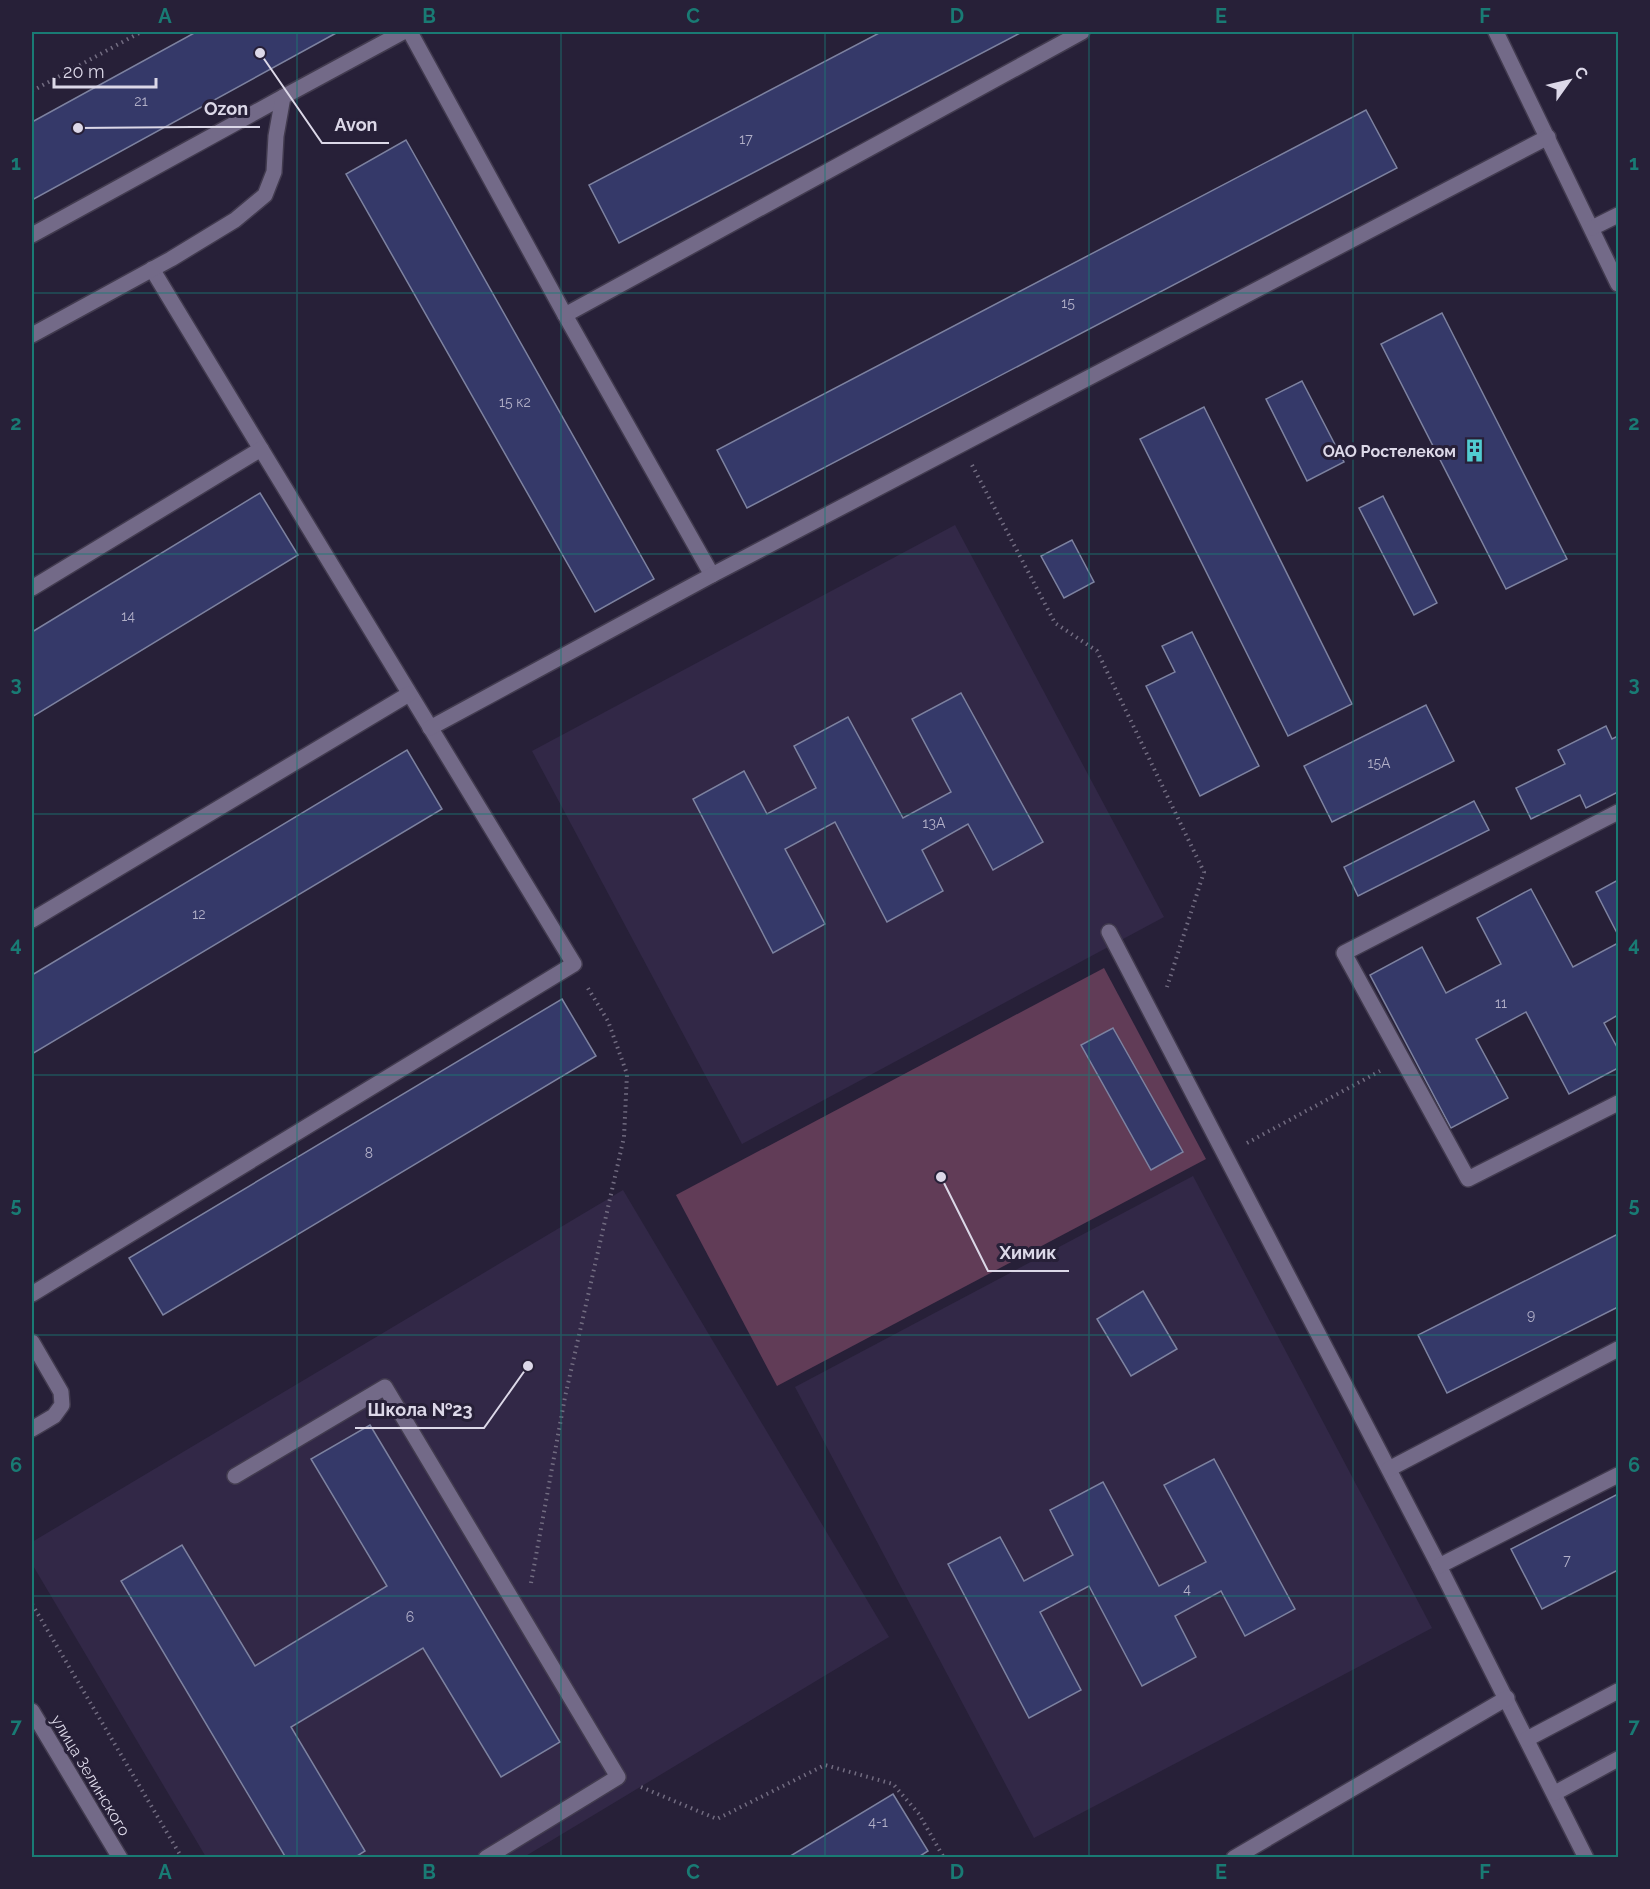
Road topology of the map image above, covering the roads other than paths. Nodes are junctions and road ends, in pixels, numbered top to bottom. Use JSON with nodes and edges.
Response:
{"nodes":[{"id":1,"x":403,"y":32,"type":"edge"},
{"id":2,"x":410,"y":32,"type":"edge"},
{"id":3,"x":1082,"y":32,"type":"edge"},
{"id":4,"x":1496,"y":32,"type":"edge"},
{"id":5,"x":283,"y":97,"type":"junction"},
{"id":6,"x":1548,"y":137,"type":"junction"},
{"id":7,"x":1618,"y":216,"type":"edge"},
{"id":8,"x":1592,"y":228,"type":"junction"},
{"id":9,"x":32,"y":235,"type":"edge"},
{"id":10,"x":152,"y":269,"type":"junction"},
{"id":11,"x":1618,"y":284,"type":"edge"},
{"id":12,"x":565,"y":315,"type":"junction"},
{"id":13,"x":32,"y":335,"type":"edge"},
{"id":14,"x":261,"y":449,"type":"junction"},
{"id":15,"x":712,"y":575,"type":"junction"},
{"id":16,"x":32,"y":588,"type":"edge"},
{"id":17,"x":409,"y":694,"type":"junction"},
{"id":18,"x":430,"y":728,"type":"junction"},
{"id":19,"x":1618,"y":813,"type":"edge"},
{"id":20,"x":32,"y":920,"type":"edge"},
{"id":21,"x":1109,"y":932,"type":"dead end"},
{"id":22,"x":1618,"y":1103,"type":"edge"},
{"id":23,"x":32,"y":1294,"type":"edge"},
{"id":24,"x":32,"y":1342,"type":"edge"},
{"id":25,"x":1618,"y":1349,"type":"edge"},
{"id":26,"x":32,"y":1429,"type":"edge"},
{"id":27,"x":1389,"y":1469,"type":"junction"},
{"id":28,"x":1618,"y":1475,"type":"edge"},
{"id":29,"x":235,"y":1476,"type":"dead end"},
{"id":30,"x":1439,"y":1566,"type":"junction"},
{"id":31,"x":1618,"y":1691,"type":"edge"},
{"id":32,"x":1507,"y":1698,"type":"junction"},
{"id":33,"x":32,"y":1711,"type":"edge"},
{"id":34,"x":1527,"y":1739,"type":"junction"},
{"id":35,"x":1618,"y":1759,"type":"edge"},
{"id":36,"x":1555,"y":1793,"type":"junction"},
{"id":37,"x":120,"y":1857,"type":"edge"},
{"id":38,"x":486,"y":1857,"type":"edge"},
{"id":39,"x":1234,"y":1857,"type":"edge"},
{"id":40,"x":1586,"y":1857,"type":"edge"}],
"edges":[{"from":1,"to":5,"type":"street"},
{"from":2,"to":12,"type":"street"},
{"from":3,"to":12,"type":"street"},
{"from":4,"to":6,"type":"street"},
{"from":5,"to":9,"type":"street"},
{"from":5,"to":10,"type":"street"},
{"from":6,"to":8,"type":"street"},
{"from":6,"to":15,"type":"street"},
{"from":7,"to":8,"type":"street"},
{"from":8,"to":11,"type":"street"},
{"from":10,"to":13,"type":"street"},
{"from":10,"to":14,"type":"street"},
{"from":12,"to":15,"type":"street"},
{"from":14,"to":16,"type":"street"},
{"from":14,"to":17,"type":"street"},
{"from":15,"to":18,"type":"street"},
{"from":17,"to":18,"type":"street"},
{"from":17,"to":20,"type":"street"},
{"from":18,"to":23,"type":"street"},
{"from":19,"to":22,"type":"street"},
{"from":21,"to":27,"type":"street"},
{"from":24,"to":26,"type":"street"},
{"from":25,"to":27,"type":"street"},
{"from":27,"to":30,"type":"street"},
{"from":28,"to":30,"type":"street"},
{"from":29,"to":38,"type":"street"},
{"from":30,"to":32,"type":"street"},
{"from":31,"to":34,"type":"street"},
{"from":32,"to":34,"type":"street"},
{"from":32,"to":39,"type":"street"},
{"from":33,"to":37,"type":"street","name":"улица Зелинского"},
{"from":34,"to":36,"type":"street"},
{"from":35,"to":36,"type":"street"},
{"from":36,"to":40,"type":"street"}]}
